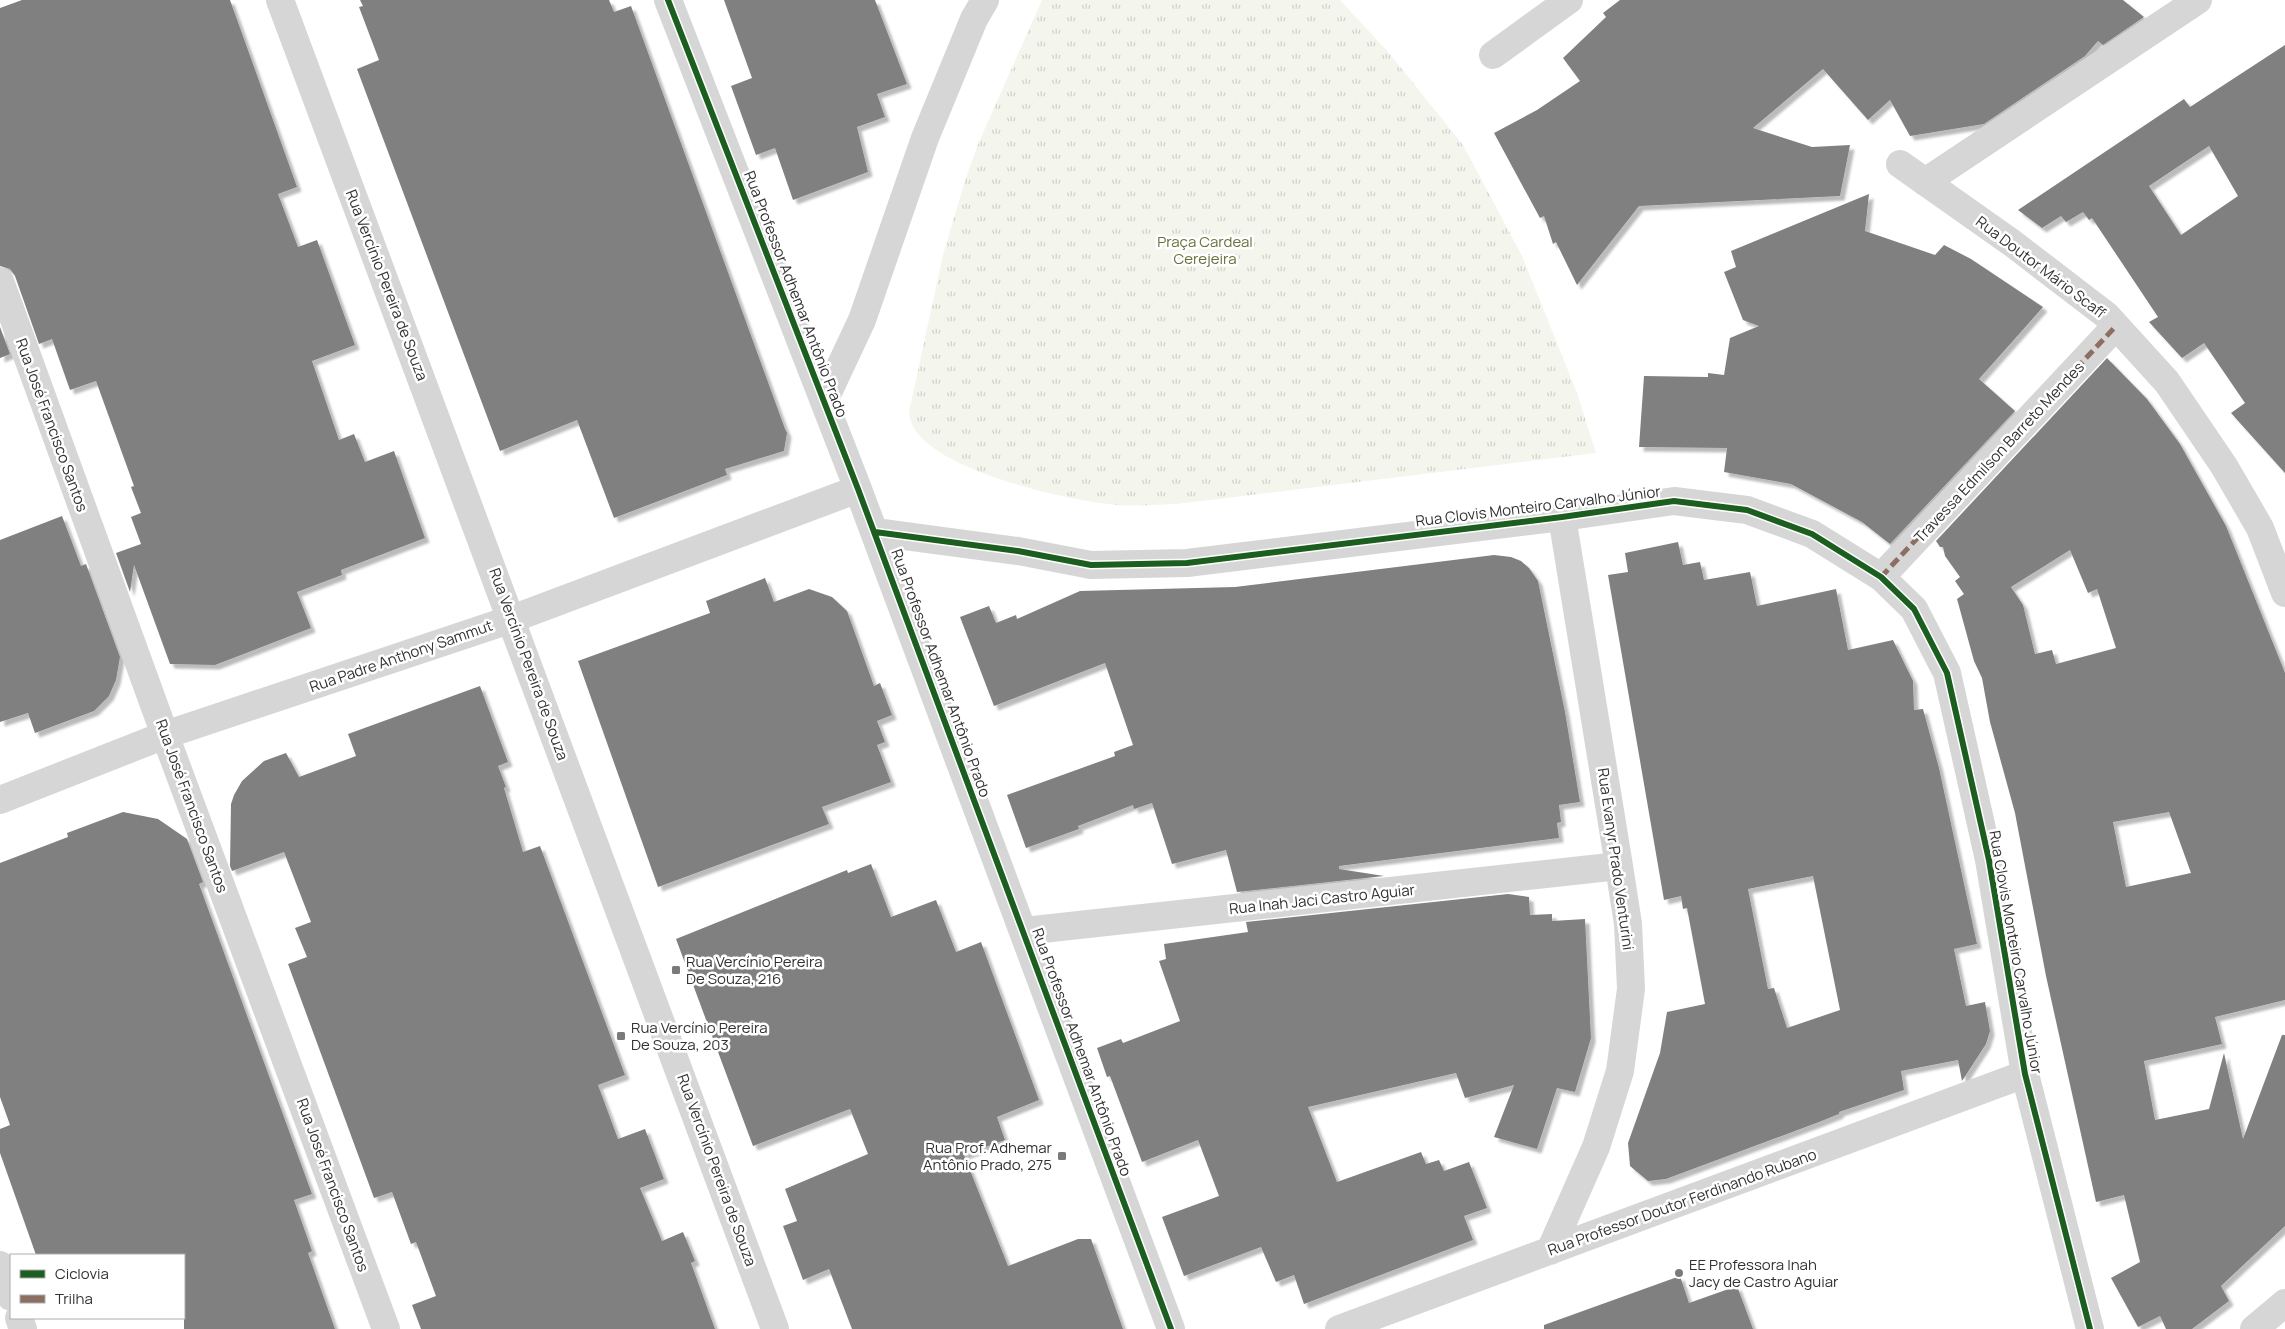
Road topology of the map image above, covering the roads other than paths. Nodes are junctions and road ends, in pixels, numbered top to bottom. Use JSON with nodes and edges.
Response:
{"nodes":[{"id":1,"x":280,"y":0,"type":"edge"},
{"id":2,"x":668,"y":0,"type":"edge"},
{"id":3,"x":984,"y":0,"type":"edge"},
{"id":4,"x":1569,"y":0,"type":"edge"},
{"id":5,"x":2198,"y":0,"type":"edge"},
{"id":6,"x":1493,"y":55,"type":"dead end"},
{"id":7,"x":1900,"y":164,"type":"dead end"},
{"id":8,"x":1925,"y":182,"type":"junction"},
{"id":9,"x":0,"y":281,"type":"edge"},
{"id":10,"x":2116,"y":326,"type":"junction"},
{"id":11,"x":824,"y":401,"type":"junction"},
{"id":12,"x":858,"y":489,"type":"junction"},
{"id":13,"x":1562,"y":517,"type":"junction"},
{"id":14,"x":875,"y":532,"type":"junction"},
{"id":15,"x":1881,"y":577,"type":"junction"},
{"id":16,"x":2285,"y":593,"type":"edge"},
{"id":17,"x":512,"y":619,"type":"junction"},
{"id":18,"x":166,"y":736,"type":"junction"},
{"id":19,"x":0,"y":800,"type":"edge"},
{"id":20,"x":1619,"y":866,"type":"junction"},
{"id":21,"x":1024,"y":931,"type":"junction"},
{"id":22,"x":2025,"y":1074,"type":"junction"},
{"id":23,"x":1550,"y":1251,"type":"junction"},
{"id":24,"x":0,"y":1265,"type":"edge"},
{"id":25,"x":10,"y":1294,"type":"edge"},
{"id":26,"x":2285,"y":1303,"type":"edge"},
{"id":27,"x":386,"y":1329,"type":"edge"},
{"id":28,"x":776,"y":1329,"type":"edge"},
{"id":29,"x":1170,"y":1329,"type":"edge"},
{"id":30,"x":1339,"y":1329,"type":"edge"},
{"id":31,"x":2090,"y":1329,"type":"edge"},
{"id":32,"x":2254,"y":1329,"type":"edge"}],
"edges":[{"from":1,"to":17,"type":"street","name":"Rua Vercínio Pereira de Souza"},
{"from":2,"to":11,"type":"street","name":"Rua Professor Adhemar Antônio Prado"},
{"from":3,"to":11,"type":"street"},
{"from":4,"to":6,"type":"street"},
{"from":5,"to":8,"type":"street"},
{"from":7,"to":8,"type":"street","name":"Rua Doutor Mário Scaff"},
{"from":8,"to":10,"type":"street","name":"Rua Doutor Mário Scaff"},
{"from":9,"to":18,"type":"street","name":"Rua José Francisco Santos"},
{"from":10,"to":15,"type":"street","name":"Travessa Edmilson Barreto Mendes"},
{"from":10,"to":16,"type":"street","name":"Rua Doutor Mário Scaff"},
{"from":11,"to":12,"type":"street","name":"Rua Professor Adhemar Antônio Prado"},
{"from":12,"to":14,"type":"street","name":"Rua Professor Adhemar Antônio Prado"},
{"from":12,"to":17,"type":"street","name":"Rua Padre Anthony Sammut"},
{"from":13,"to":14,"type":"street","name":"Rua Clovis Monteiro Carvalho Júnior"},
{"from":13,"to":15,"type":"street","name":"Rua Clovis Monteiro Carvalho Júnior"},
{"from":13,"to":20,"type":"street","name":"Rua Evanyr Prado Venturini"},
{"from":14,"to":21,"type":"street","name":"Rua Professor Adhemar Antônio Prado"},
{"from":15,"to":22,"type":"street","name":"Rua Clovis Monteiro Carvalho Júnior"},
{"from":17,"to":18,"type":"street","name":"Rua Padre Anthony Sammut"},
{"from":17,"to":28,"type":"street","name":"Rua Vercínio Pereira de Souza"},
{"from":18,"to":19,"type":"street","name":"Rua Padre Anthony Sammut"},
{"from":18,"to":27,"type":"street","name":"Rua José Francisco Santos"},
{"from":20,"to":21,"type":"street","name":"Rua Inah Jaci Castro Aguiar"},
{"from":20,"to":23,"type":"street","name":"Rua Evanyr Prado Venturini"},
{"from":21,"to":29,"type":"street","name":"Rua Professor Adhemar Antônio Prado"},
{"from":22,"to":23,"type":"street","name":"Rua Professor Doutor Ferdinando Rubano"},
{"from":22,"to":31,"type":"street","name":"Rua Clovis Monteiro Carvalho Júnior"},
{"from":23,"to":30,"type":"street","name":"Rua Professor Doutor Ferdinando Rubano"},
{"from":24,"to":25,"type":"street"},
{"from":26,"to":32,"type":"street"}]}
